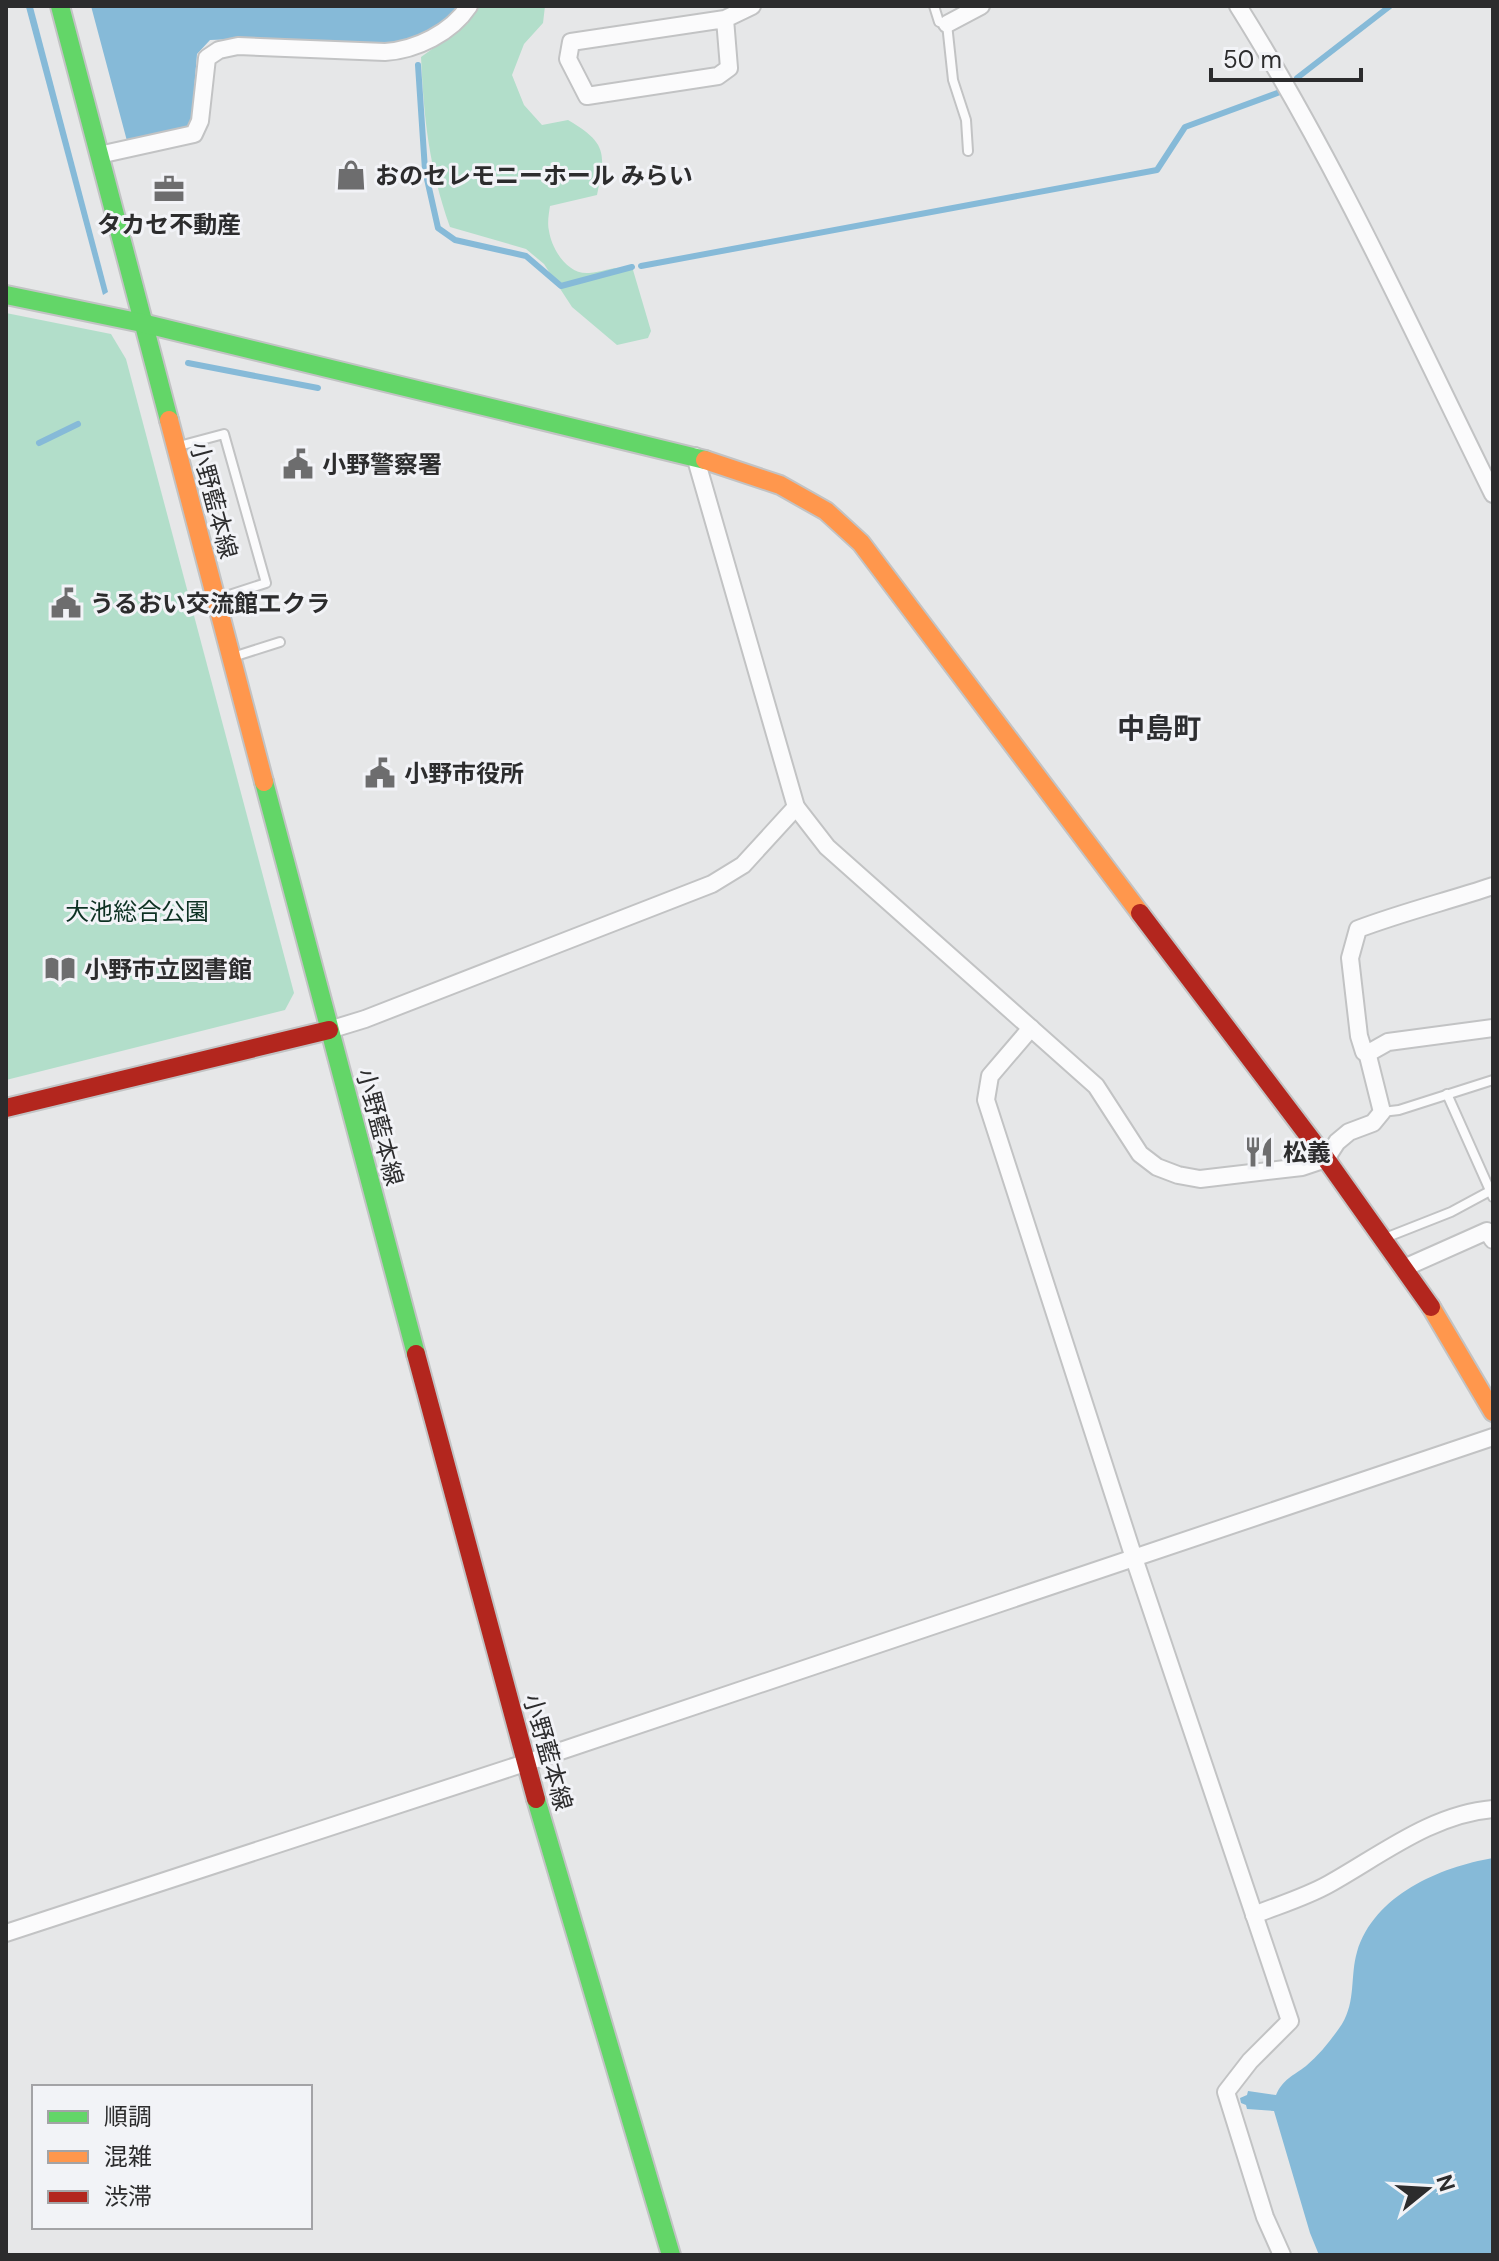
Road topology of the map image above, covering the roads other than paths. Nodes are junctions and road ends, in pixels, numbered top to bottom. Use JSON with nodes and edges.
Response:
{"nodes":[{"id":1,"x":60,"y":6,"type":"edge"},
{"id":2,"x":469,"y":6,"type":"edge"},
{"id":3,"x":752,"y":6,"type":"edge"},
{"id":4,"x":934,"y":6,"type":"edge"},
{"id":5,"x":981,"y":6,"type":"edge"},
{"id":6,"x":1238,"y":6,"type":"edge"},
{"id":7,"x":725,"y":19,"type":"junction"},
{"id":8,"x":947,"y":24,"type":"junction"},
{"id":9,"x":968,"y":151,"type":"dead end"},
{"id":10,"x":99,"y":155,"type":"junction"},
{"id":11,"x":6,"y":295,"type":"edge"},
{"id":12,"x":142,"y":323,"type":"junction"},
{"id":13,"x":175,"y":447,"type":"junction"},
{"id":14,"x":695,"y":456,"type":"junction"},
{"id":15,"x":1493,"y":494,"type":"edge"},
{"id":16,"x":215,"y":599,"type":"junction"},
{"id":17,"x":280,"y":642,"type":"dead end"},
{"id":18,"x":231,"y":657,"type":"junction"},
{"id":19,"x":796,"y":807,"type":"junction"},
{"id":20,"x":1493,"y":886,"type":"edge"},
{"id":21,"x":1031,"y":1028,"type":"junction"},
{"id":22,"x":1493,"y":1028,"type":"edge"},
{"id":23,"x":329,"y":1030,"type":"junction"},
{"id":24,"x":1367,"y":1052,"type":"junction"},
{"id":25,"x":1493,"y":1080,"type":"edge"},
{"id":26,"x":1447,"y":1094,"type":"junction"},
{"id":27,"x":6,"y":1108,"type":"edge"},
{"id":28,"x":1382,"y":1112,"type":"junction"},
{"id":29,"x":1326,"y":1159,"type":"junction"},
{"id":30,"x":1492,"y":1194,"type":"edge"},
{"id":31,"x":1491,"y":1229,"type":"edge"},
{"id":32,"x":1383,"y":1239,"type":"junction"},
{"id":33,"x":1404,"y":1268,"type":"junction"},
{"id":34,"x":1491,"y":1406,"type":"edge"},
{"id":35,"x":1490,"y":1444,"type":"edge"},
{"id":36,"x":1134,"y":1558,"type":"junction"},
{"id":37,"x":525,"y":1763,"type":"junction"},
{"id":38,"x":1493,"y":1809,"type":"edge"},
{"id":39,"x":1254,"y":1915,"type":"junction"},
{"id":40,"x":6,"y":1933,"type":"edge"},
{"id":41,"x":671,"y":2255,"type":"edge"},
{"id":42,"x":1282,"y":2255,"type":"edge"}],
"edges":[{"from":1,"to":10,"type":"main road","name":"小野藍本線"},
{"from":2,"to":10,"type":"street"},
{"from":3,"to":7,"type":"street"},
{"from":4,"to":8,"type":"lane"},
{"from":5,"to":8,"type":"street"},
{"from":6,"to":15,"type":"street"},
{"from":7,"to":7,"type":"street"},
{"from":8,"to":9,"type":"lane"},
{"from":10,"to":12,"type":"main road","name":"小野藍本線"},
{"from":11,"to":12,"type":"main road"},
{"from":12,"to":13,"type":"main road","name":"小野藍本線"},
{"from":12,"to":14,"type":"main road"},
{"from":13,"to":16,"type":"main road","name":"小野藍本線"},
{"from":13,"to":16,"type":"lane"},
{"from":14,"to":19,"type":"street"},
{"from":14,"to":29,"type":"main road"},
{"from":16,"to":18,"type":"main road","name":"小野藍本線"},
{"from":17,"to":18,"type":"lane"},
{"from":18,"to":23,"type":"main road","name":"小野藍本線"},
{"from":19,"to":21,"type":"street"},
{"from":19,"to":23,"type":"street"},
{"from":20,"to":24,"type":"street"},
{"from":21,"to":29,"type":"street"},
{"from":21,"to":36,"type":"street"},
{"from":22,"to":24,"type":"street"},
{"from":23,"to":27,"type":"main road"},
{"from":23,"to":37,"type":"main road","name":"小野藍本線"},
{"from":24,"to":28,"type":"street"},
{"from":25,"to":26,"type":"lane"},
{"from":26,"to":28,"type":"lane"},
{"from":26,"to":30,"type":"lane"},
{"from":28,"to":29,"type":"street"},
{"from":29,"to":32,"type":"main road"},
{"from":30,"to":32,"type":"lane"},
{"from":31,"to":33,"type":"street"},
{"from":32,"to":33,"type":"main road"},
{"from":33,"to":34,"type":"main road"},
{"from":35,"to":36,"type":"street"},
{"from":36,"to":37,"type":"street"},
{"from":36,"to":39,"type":"street"},
{"from":37,"to":40,"type":"street"},
{"from":37,"to":41,"type":"main road","name":"小野藍本線"},
{"from":38,"to":39,"type":"street"},
{"from":39,"to":42,"type":"street"}]}
